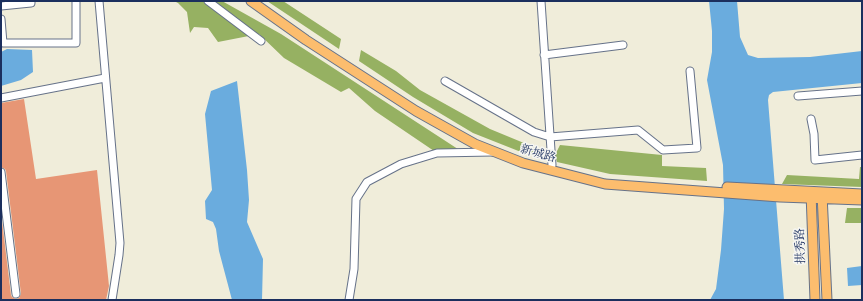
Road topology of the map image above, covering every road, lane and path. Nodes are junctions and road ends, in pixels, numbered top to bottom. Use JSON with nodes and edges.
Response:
{"nodes":[{"id":1,"x":31,"y":1,"type":"edge"},
{"id":2,"x":76,"y":1,"type":"edge"},
{"id":3,"x":99,"y":1,"type":"edge"},
{"id":4,"x":208,"y":1,"type":"edge"},
{"id":5,"x":251,"y":1,"type":"edge"},
{"id":6,"x":261,"y":1,"type":"edge"},
{"id":7,"x":541,"y":1,"type":"edge"},
{"id":8,"x":1,"y":6,"type":"edge"},
{"id":9,"x":1,"y":19,"type":"edge"},
{"id":10,"x":262,"y":41,"type":"dead end"},
{"id":11,"x":623,"y":45,"type":"dead end"},
{"id":12,"x":544,"y":55,"type":"junction"},
{"id":13,"x":690,"y":71,"type":"dead end"},
{"id":14,"x":105,"y":78,"type":"junction"},
{"id":15,"x":445,"y":81,"type":"dead end"},
{"id":16,"x":862,"y":91,"type":"edge"},
{"id":17,"x":798,"y":96,"type":"dead end"},
{"id":18,"x":1,"y":98,"type":"edge"},
{"id":19,"x":811,"y":119,"type":"dead end"},
{"id":20,"x":550,"y":137,"type":"junction"},
{"id":21,"x":495,"y":152,"type":"junction"},
{"id":22,"x":862,"y":155,"type":"edge"},
{"id":23,"x":552,"y":165,"type":"junction"},
{"id":24,"x":1,"y":172,"type":"edge"},
{"id":25,"x":720,"y":189,"type":"junction"},
{"id":26,"x":862,"y":194,"type":"edge"},
{"id":27,"x":811,"y":195,"type":"junction"},
{"id":28,"x":822,"y":196,"type":"junction"},
{"id":29,"x":862,"y":200,"type":"edge"},
{"id":30,"x":16,"y":294,"type":"dead end"},
{"id":31,"x":815,"y":297,"type":"edge"},
{"id":32,"x":827,"y":297,"type":"edge"},
{"id":33,"x":112,"y":300,"type":"edge"},
{"id":34,"x":348,"y":300,"type":"edge"}],
"edges":[{"from":1,"to":8,"type":"street"},
{"from":2,"to":9,"type":"street"},
{"from":3,"to":14,"type":"street"},
{"from":4,"to":10,"type":"street"},
{"from":5,"to":21,"type":"main road","name":"新城路"},
{"from":6,"to":23,"type":"main road","name":"新城路"},
{"from":7,"to":12,"type":"street"},
{"from":11,"to":12,"type":"street"},
{"from":12,"to":20,"type":"street"},
{"from":13,"to":20,"type":"street"},
{"from":14,"to":18,"type":"street"},
{"from":14,"to":33,"type":"street"},
{"from":15,"to":20,"type":"street"},
{"from":16,"to":17,"type":"street"},
{"from":19,"to":22,"type":"street"},
{"from":20,"to":23,"type":"street"},
{"from":21,"to":25,"type":"main road","name":"新城路"},
{"from":21,"to":34,"type":"street"},
{"from":23,"to":25,"type":"main road","name":"新城路"},
{"from":24,"to":30,"type":"street"},
{"from":25,"to":27,"type":"main road","name":"新城路"},
{"from":26,"to":28,"type":"main road","name":"新城路"},
{"from":27,"to":28,"type":"main road","name":"新城路"},
{"from":27,"to":31,"type":"main road","name":"拱秀路"},
{"from":28,"to":29,"type":"main road","name":"新城路"},
{"from":28,"to":32,"type":"main road","name":"拱秀路"}]}
